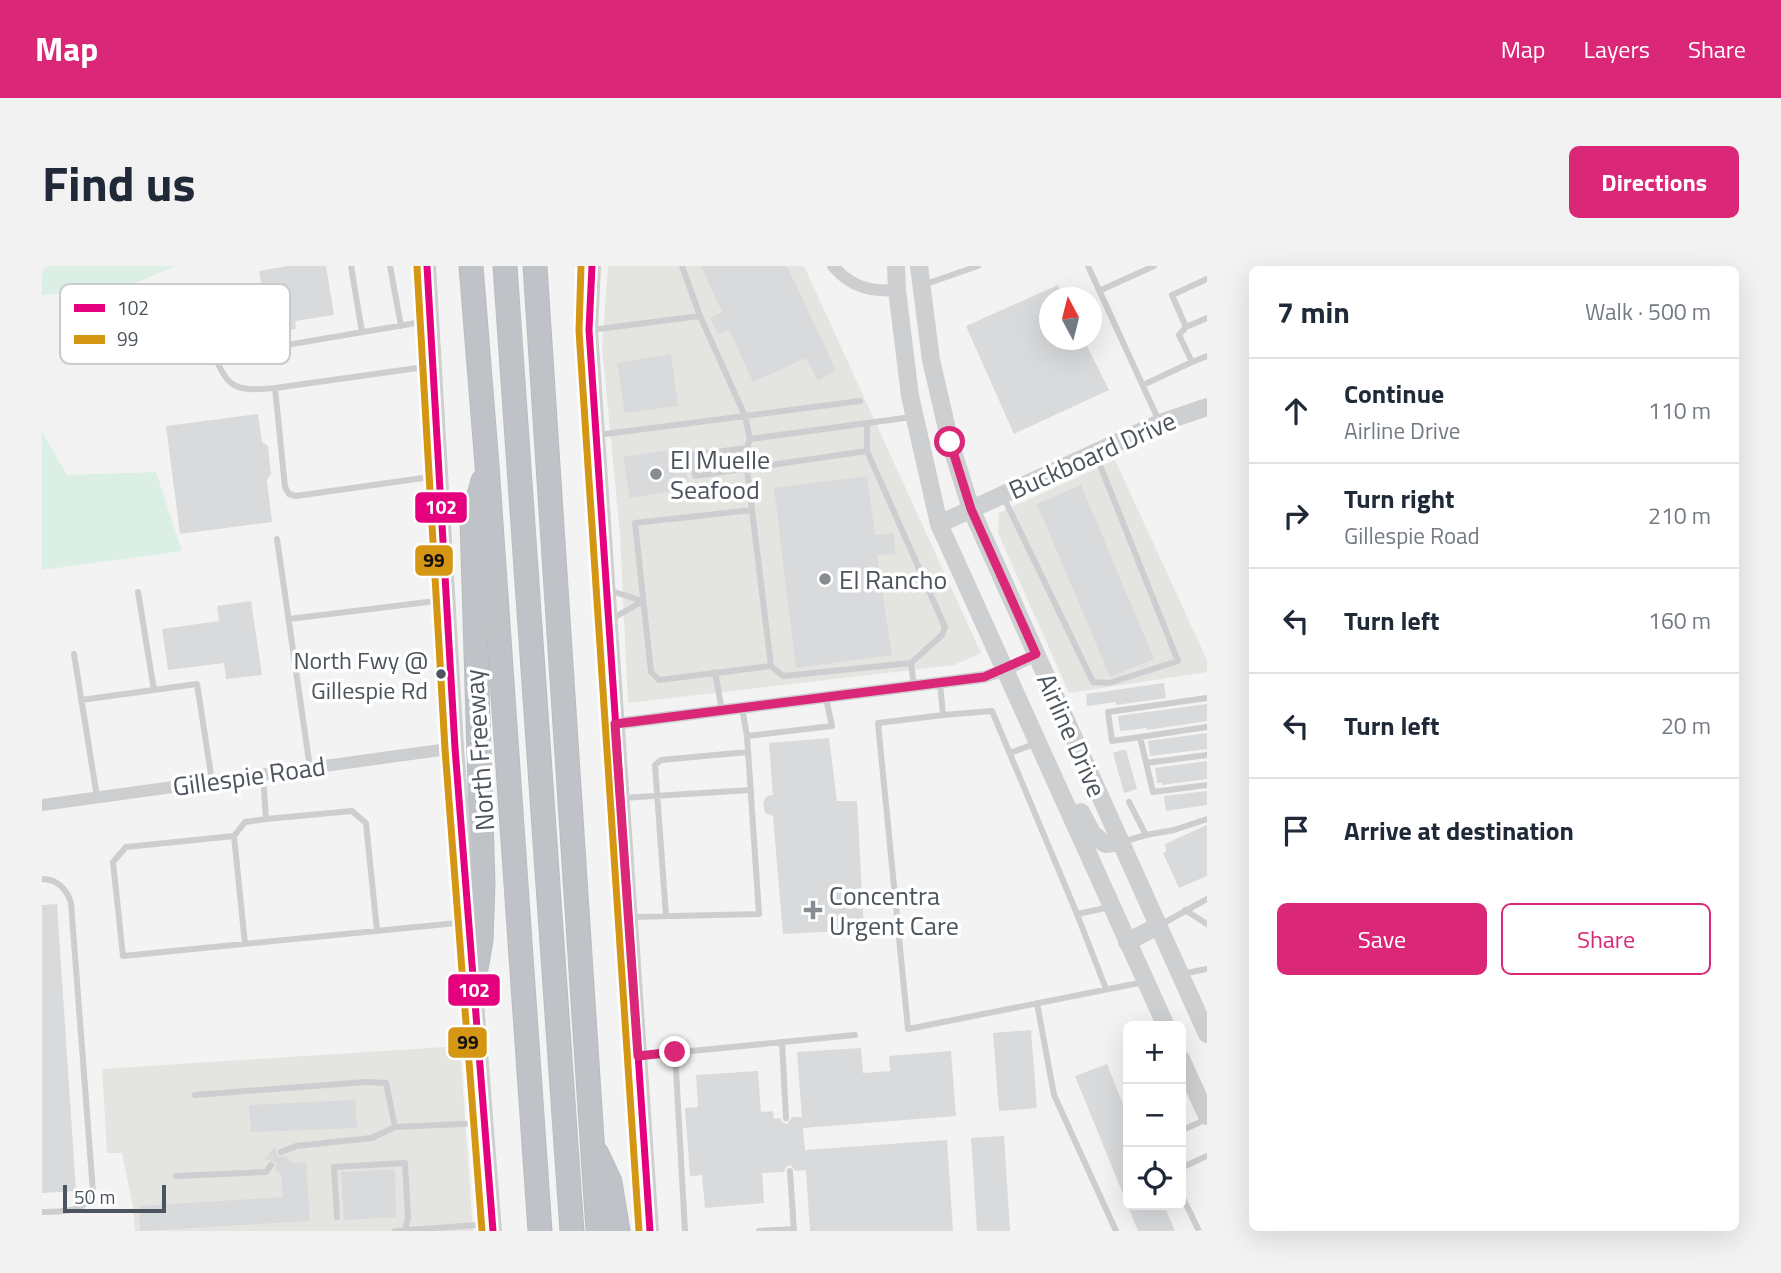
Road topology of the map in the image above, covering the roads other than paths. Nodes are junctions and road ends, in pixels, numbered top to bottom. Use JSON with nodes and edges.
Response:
{"nodes":[{"id":1,"x":351,"y":266,"type":"edge"},
{"id":2,"x":390,"y":266,"type":"edge"},
{"id":3,"x":427,"y":266,"type":"edge"},
{"id":4,"x":471,"y":266,"type":"edge"},
{"id":5,"x":505,"y":266,"type":"edge"},
{"id":6,"x":592,"y":266,"type":"edge"},
{"id":7,"x":682,"y":266,"type":"edge"},
{"id":8,"x":833,"y":266,"type":"edge"},
{"id":9,"x":897,"y":266,"type":"edge"},
{"id":10,"x":919,"y":266,"type":"edge"},
{"id":11,"x":978,"y":266,"type":"edge"},
{"id":12,"x":1088,"y":266,"type":"edge"},
{"id":13,"x":1154,"y":266,"type":"edge"},
{"id":14,"x":537,"y":273,"type":"edge"},
{"id":15,"x":1207,"y":279,"type":"edge"},
{"id":16,"x":921,"y":285,"type":"junction"},
{"id":17,"x":1099,"y":287,"type":"edge"},
{"id":18,"x":897,"y":290,"type":"junction"},
{"id":19,"x":1102,"y":290,"type":"edge"},
{"id":20,"x":1102,"y":292,"type":"edge"},
{"id":21,"x":924,"y":314,"type":"junction"},
{"id":22,"x":700,"y":316,"type":"junction"},
{"id":23,"x":1207,"y":318,"type":"edge"},
{"id":24,"x":432,"y":321,"type":"junction"},
{"id":25,"x":401,"y":326,"type":"junction"},
{"id":26,"x":1186,"y":327,"type":"junction"},
{"id":27,"x":589,"y":330,"type":"junction"},
{"id":28,"x":362,"y":332,"type":"junction"},
{"id":29,"x":290,"y":344,"type":"edge"},
{"id":30,"x":1207,"y":356,"type":"edge"},
{"id":31,"x":1192,"y":362,"type":"junction"},
{"id":32,"x":219,"y":364,"type":"edge"},
{"id":33,"x":434,"y":366,"type":"junction"},
{"id":34,"x":1143,"y":385,"type":"junction"},
{"id":35,"x":275,"y":388,"type":"junction"},
{"id":36,"x":860,"y":401,"type":"dead end"},
{"id":37,"x":1207,"y":407,"type":"edge"},
{"id":38,"x":745,"y":416,"type":"junction"},
{"id":39,"x":914,"y":417,"type":"junction"},
{"id":40,"x":867,"y":423,"type":"junction"},
{"id":41,"x":1160,"y":423,"type":"junction"},
{"id":42,"x":596,"y":435,"type":"junction"},
{"id":43,"x":750,"y":439,"type":"junction"},
{"id":44,"x":747,"y":448,"type":"junction"},
{"id":45,"x":867,"y":451,"type":"junction"},
{"id":46,"x":1096,"y":453,"type":"junction"},
{"id":47,"x":487,"y":465,"type":"junction"},
{"id":48,"x":747,"y":469,"type":"junction"},
{"id":49,"x":439,"y":476,"type":"junction"},
{"id":50,"x":1003,"y":495,"type":"junction"},
{"id":51,"x":971,"y":509,"type":"junction"},
{"id":52,"x":752,"y":510,"type":"junction"},
{"id":53,"x":939,"y":524,"type":"junction"},
{"id":54,"x":277,"y":539,"type":"dead end"},
{"id":55,"x":606,"y":589,"type":"junction"},
{"id":56,"x":138,"y":592,"type":"dead end"},
{"id":57,"x":446,"y":599,"type":"junction"},
{"id":58,"x":643,"y":601,"type":"junction"},
{"id":59,"x":289,"y":619,"type":"junction"},
{"id":60,"x":608,"y":620,"type":"junction"},
{"id":61,"x":74,"y":654,"type":"dead end"},
{"id":62,"x":1036,"y":654,"type":"junction"},
{"id":63,"x":911,"y":663,"type":"junction"},
{"id":64,"x":771,"y":666,"type":"junction"},
{"id":65,"x":1005,"y":670,"type":"junction"},
{"id":66,"x":715,"y":672,"type":"junction"},
{"id":67,"x":940,"y":683,"type":"junction"},
{"id":68,"x":914,"y":686,"type":"junction"},
{"id":69,"x":154,"y":690,"type":"junction"},
{"id":70,"x":826,"y":698,"type":"junction"},
{"id":71,"x":1207,"y":698,"type":"edge"},
{"id":72,"x":81,"y":700,"type":"junction"},
{"id":73,"x":742,"y":708,"type":"junction"},
{"id":74,"x":722,"y":711,"type":"junction"},
{"id":75,"x":943,"y":715,"type":"junction"},
{"id":76,"x":615,"y":724,"type":"junction"},
{"id":77,"x":1207,"y":727,"type":"edge"},
{"id":78,"x":747,"y":736,"type":"junction"},
{"id":79,"x":1140,"y":737,"type":"junction"},
{"id":80,"x":1038,"y":743,"type":"junction"},
{"id":81,"x":456,"y":748,"type":"junction"},
{"id":82,"x":748,"y":752,"type":"junction"},
{"id":83,"x":1010,"y":754,"type":"junction"},
{"id":84,"x":1207,"y":755,"type":"edge"},
{"id":85,"x":1146,"y":763,"type":"junction"},
{"id":86,"x":310,"y":768,"type":"junction"},
{"id":87,"x":263,"y":775,"type":"junction"},
{"id":88,"x":212,"y":781,"type":"junction"},
{"id":89,"x":1207,"y":785,"type":"edge"},
{"id":90,"x":751,"y":790,"type":"junction"},
{"id":91,"x":658,"y":796,"type":"junction"},
{"id":92,"x":97,"y":797,"type":"junction"},
{"id":93,"x":621,"y":798,"type":"junction"},
{"id":94,"x":1064,"y":801,"type":"junction"},
{"id":95,"x":1129,"y":802,"type":"dead end"},
{"id":96,"x":42,"y":805,"type":"edge"},
{"id":97,"x":266,"y":819,"type":"junction"},
{"id":98,"x":1207,"y":819,"type":"edge"},
{"id":99,"x":1146,"y":835,"type":"junction"},
{"id":100,"x":234,"y":836,"type":"junction"},
{"id":101,"x":1121,"y":842,"type":"junction"},
{"id":102,"x":42,"y":879,"type":"edge"},
{"id":103,"x":1207,"y":899,"type":"edge"},
{"id":104,"x":1111,"y":907,"type":"junction"},
{"id":105,"x":1185,"y":910,"type":"junction"},
{"id":106,"x":1077,"y":914,"type":"junction"},
{"id":107,"x":666,"y":916,"type":"junction"},
{"id":108,"x":629,"y":918,"type":"junction"},
{"id":109,"x":469,"y":922,"type":"junction"},
{"id":110,"x":1207,"y":924,"type":"edge"},
{"id":111,"x":1158,"y":926,"type":"junction"},
{"id":112,"x":377,"y":931,"type":"junction"},
{"id":113,"x":1127,"y":942,"type":"junction"},
{"id":114,"x":245,"y":944,"type":"junction"},
{"id":115,"x":1207,"y":969,"type":"edge"},
{"id":116,"x":1180,"y":975,"type":"junction"},
{"id":117,"x":474,"y":979,"type":"junction"},
{"id":118,"x":1145,"y":982,"type":"junction"},
{"id":119,"x":1106,"y":989,"type":"junction"},
{"id":120,"x":1037,"y":1003,"type":"junction"},
{"id":121,"x":1164,"y":1021,"type":"edge"},
{"id":122,"x":1207,"y":1034,"type":"edge"},
{"id":123,"x":855,"y":1035,"type":"dead end"},
{"id":124,"x":782,"y":1042,"type":"junction"},
{"id":125,"x":675,"y":1052,"type":"junction"},
{"id":126,"x":638,"y":1056,"type":"junction"},
{"id":127,"x":1186,"y":1070,"type":"edge"},
{"id":128,"x":195,"y":1095,"type":"dead end"},
{"id":129,"x":1207,"y":1117,"type":"edge"},
{"id":130,"x":786,"y":1118,"type":"dead end"},
{"id":131,"x":486,"y":1123,"type":"junction"},
{"id":132,"x":395,"y":1127,"type":"junction"},
{"id":133,"x":1186,"y":1128,"type":"edge"},
{"id":134,"x":592,"y":1142,"type":"junction"},
{"id":135,"x":281,"y":1152,"type":"dead end"},
{"id":136,"x":1207,"y":1156,"type":"edge"},
{"id":137,"x":271,"y":1165,"type":"dead end"},
{"id":138,"x":1186,"y":1166,"type":"edge"},
{"id":139,"x":790,"y":1171,"type":"dead end"},
{"id":140,"x":176,"y":1176,"type":"dead end"},
{"id":141,"x":1186,"y":1204,"type":"edge"},
{"id":142,"x":42,"y":1212,"type":"edge"},
{"id":143,"x":337,"y":1217,"type":"dead end"},
{"id":144,"x":493,"y":1228,"type":"edge"},
{"id":145,"x":794,"y":1230,"type":"edge"},
{"id":146,"x":395,"y":1231,"type":"edge"},
{"id":147,"x":405,"y":1231,"type":"edge"},
{"id":148,"x":540,"y":1231,"type":"edge"},
{"id":149,"x":572,"y":1231,"type":"edge"},
{"id":150,"x":598,"y":1231,"type":"edge"},
{"id":151,"x":618,"y":1231,"type":"edge"},
{"id":152,"x":650,"y":1231,"type":"edge"},
{"id":153,"x":685,"y":1231,"type":"edge"},
{"id":154,"x":759,"y":1231,"type":"edge"},
{"id":155,"x":1116,"y":1231,"type":"edge"},
{"id":156,"x":1199,"y":1231,"type":"edge"}],
"edges":[{"from":1,"to":28,"type":"lane"},
{"from":2,"to":25,"type":"lane"},
{"from":3,"to":24,"type":"main road"},
{"from":4,"to":47,"type":"highway","name":"North Freeway"},
{"from":5,"to":149,"type":"highway"},
{"from":6,"to":27,"type":"main road"},
{"from":7,"to":22,"type":"lane"},
{"from":8,"to":18,"type":"street"},
{"from":9,"to":18,"type":"main road","name":"Airline Drive"},
{"from":10,"to":16,"type":"main road","name":"Airline Drive"},
{"from":11,"to":16,"type":"lane"},
{"from":12,"to":17,"type":"lane"},
{"from":13,"to":19,"type":"lane"},
{"from":14,"to":134,"type":"highway"},
{"from":15,"to":26,"type":"lane"},
{"from":16,"to":21,"type":"main road","name":"Airline Drive"},
{"from":18,"to":21,"type":"main road"},
{"from":18,"to":39,"type":"main road","name":"Airline Drive"},
{"from":20,"to":34,"type":"lane"},
{"from":21,"to":51,"type":"main road","name":"Airline Drive"},
{"from":22,"to":27,"type":"lane"},
{"from":22,"to":38,"type":"lane"},
{"from":23,"to":26,"type":"lane"},
{"from":24,"to":25,"type":"lane"},
{"from":24,"to":33,"type":"main road"},
{"from":25,"to":28,"type":"lane"},
{"from":26,"to":31,"type":"lane"},
{"from":27,"to":42,"type":"main road"},
{"from":28,"to":29,"type":"lane"},
{"from":30,"to":31,"type":"lane"},
{"from":31,"to":34,"type":"lane"},
{"from":32,"to":35,"type":"lane"},
{"from":33,"to":35,"type":"lane"},
{"from":33,"to":49,"type":"main road"},
{"from":34,"to":41,"type":"lane"},
{"from":35,"to":49,"type":"lane"},
{"from":36,"to":38,"type":"lane"},
{"from":37,"to":41,"type":"main road","name":"Buckboard Drive"},
{"from":38,"to":42,"type":"lane"},
{"from":38,"to":43,"type":"lane"},
{"from":39,"to":40,"type":"lane"},
{"from":39,"to":53,"type":"main road","name":"Airline Drive"},
{"from":40,"to":43,"type":"lane"},
{"from":40,"to":45,"type":"lane"},
{"from":41,"to":46,"type":"main road","name":"Buckboard Drive"},
{"from":42,"to":55,"type":"main road"},
{"from":43,"to":44,"type":"lane"},
{"from":44,"to":48,"type":"lane"},
{"from":44,"to":48,"type":"lane"},
{"from":45,"to":48,"type":"lane"},
{"from":45,"to":63,"type":"lane"},
{"from":46,"to":50,"type":"main road","name":"Buckboard Drive"},
{"from":46,"to":50,"type":"lane"},
{"from":47,"to":117,"type":"highway"},
{"from":47,"to":148,"type":"highway","name":"North Freeway"},
{"from":48,"to":52,"type":"lane"},
{"from":49,"to":57,"type":"main road"},
{"from":50,"to":51,"type":"main road","name":"Buckboard Drive"},
{"from":51,"to":53,"type":"main road","name":"Buckboard Drive"},
{"from":51,"to":62,"type":"main road","name":"Airline Drive"},
{"from":52,"to":58,"type":"lane"},
{"from":52,"to":64,"type":"lane"},
{"from":53,"to":65,"type":"main road","name":"Airline Drive"},
{"from":54,"to":59,"type":"lane"},
{"from":55,"to":58,"type":"lane"},
{"from":55,"to":60,"type":"main road"},
{"from":56,"to":69,"type":"lane"},
{"from":57,"to":59,"type":"lane"},
{"from":57,"to":81,"type":"main road"},
{"from":58,"to":60,"type":"lane"},
{"from":58,"to":66,"type":"lane"},
{"from":59,"to":86,"type":"lane"},
{"from":60,"to":76,"type":"main road"},
{"from":61,"to":72,"type":"lane"},
{"from":62,"to":65,"type":"street"},
{"from":62,"to":101,"type":"main road","name":"Airline Drive"},
{"from":63,"to":64,"type":"lane"},
{"from":63,"to":68,"type":"lane"},
{"from":64,"to":66,"type":"lane"},
{"from":65,"to":67,"type":"street"},
{"from":65,"to":80,"type":"main road","name":"Airline Drive"},
{"from":66,"to":74,"type":"lane"},
{"from":67,"to":68,"type":"street"},
{"from":67,"to":75,"type":"lane"},
{"from":68,"to":70,"type":"street"},
{"from":69,"to":72,"type":"lane"},
{"from":69,"to":88,"type":"lane"},
{"from":70,"to":73,"type":"street"},
{"from":70,"to":78,"type":"lane"},
{"from":71,"to":79,"type":"lane"},
{"from":72,"to":92,"type":"lane"},
{"from":73,"to":74,"type":"street"},
{"from":73,"to":78,"type":"lane"},
{"from":74,"to":76,"type":"street"},
{"from":75,"to":83,"type":"lane"},
{"from":75,"to":120,"type":"lane"},
{"from":76,"to":93,"type":"main road"},
{"from":77,"to":79,"type":"lane"},
{"from":78,"to":82,"type":"lane"},
{"from":79,"to":85,"type":"lane"},
{"from":80,"to":83,"type":"lane"},
{"from":80,"to":94,"type":"main road","name":"Airline Drive"},
{"from":81,"to":86,"type":"street","name":"Gillespie Road"},
{"from":81,"to":109,"type":"main road"},
{"from":82,"to":90,"type":"lane"},
{"from":82,"to":91,"type":"lane"},
{"from":83,"to":106,"type":"lane"},
{"from":84,"to":85,"type":"lane"},
{"from":85,"to":89,"type":"lane"},
{"from":86,"to":87,"type":"street","name":"Gillespie Road"},
{"from":87,"to":88,"type":"street","name":"Gillespie Road"},
{"from":87,"to":97,"type":"lane"},
{"from":88,"to":92,"type":"street","name":"Gillespie Road"},
{"from":90,"to":91,"type":"lane"},
{"from":90,"to":107,"type":"lane"},
{"from":91,"to":93,"type":"lane"},
{"from":91,"to":107,"type":"lane"},
{"from":92,"to":96,"type":"street","name":"Gillespie Road"},
{"from":93,"to":108,"type":"main road"},
{"from":94,"to":101,"type":"main road"},
{"from":94,"to":104,"type":"main road","name":"Airline Drive"},
{"from":95,"to":99,"type":"lane"},
{"from":97,"to":100,"type":"lane"},
{"from":97,"to":112,"type":"lane"},
{"from":98,"to":99,"type":"lane"},
{"from":99,"to":101,"type":"lane"},
{"from":100,"to":114,"type":"lane"},
{"from":100,"to":114,"type":"lane"},
{"from":101,"to":111,"type":"main road","name":"Airline Drive"},
{"from":102,"to":142,"type":"lane"},
{"from":103,"to":105,"type":"lane"},
{"from":104,"to":106,"type":"lane"},
{"from":104,"to":113,"type":"main road","name":"Airline Drive"},
{"from":105,"to":110,"type":"lane"},
{"from":105,"to":111,"type":"lane"},
{"from":106,"to":119,"type":"lane"},
{"from":107,"to":108,"type":"lane"},
{"from":108,"to":126,"type":"main road"},
{"from":109,"to":112,"type":"lane"},
{"from":109,"to":117,"type":"main road"},
{"from":111,"to":113,"type":"main road"},
{"from":111,"to":116,"type":"main road","name":"Airline Drive"},
{"from":112,"to":114,"type":"lane"},
{"from":113,"to":118,"type":"main road","name":"Airline Drive"},
{"from":115,"to":116,"type":"lane"},
{"from":116,"to":122,"type":"main road","name":"Airline Drive"},
{"from":117,"to":131,"type":"main road"},
{"from":118,"to":119,"type":"lane"},
{"from":118,"to":121,"type":"main road","name":"Airline Drive"},
{"from":119,"to":120,"type":"lane"},
{"from":120,"to":155,"type":"lane"},
{"from":123,"to":124,"type":"lane"},
{"from":124,"to":125,"type":"lane"},
{"from":124,"to":130,"type":"lane"},
{"from":125,"to":126,"type":"lane"},
{"from":125,"to":153,"type":"lane"},
{"from":126,"to":152,"type":"main road"},
{"from":127,"to":129,"type":"main road"},
{"from":128,"to":132,"type":"lane"},
{"from":129,"to":133,"type":"lane"},
{"from":131,"to":132,"type":"lane"},
{"from":131,"to":144,"type":"main road"},
{"from":132,"to":135,"type":"lane"},
{"from":134,"to":150,"type":"highway"},
{"from":134,"to":151,"type":"highway"},
{"from":136,"to":138,"type":"lane"},
{"from":137,"to":140,"type":"lane"},
{"from":139,"to":145,"type":"lane"},
{"from":141,"to":156,"type":"lane"},
{"from":143,"to":147,"type":"lane"},
{"from":144,"to":147,"type":"lane"},
{"from":145,"to":154,"type":"lane"},
{"from":146,"to":147,"type":"lane"}]}
